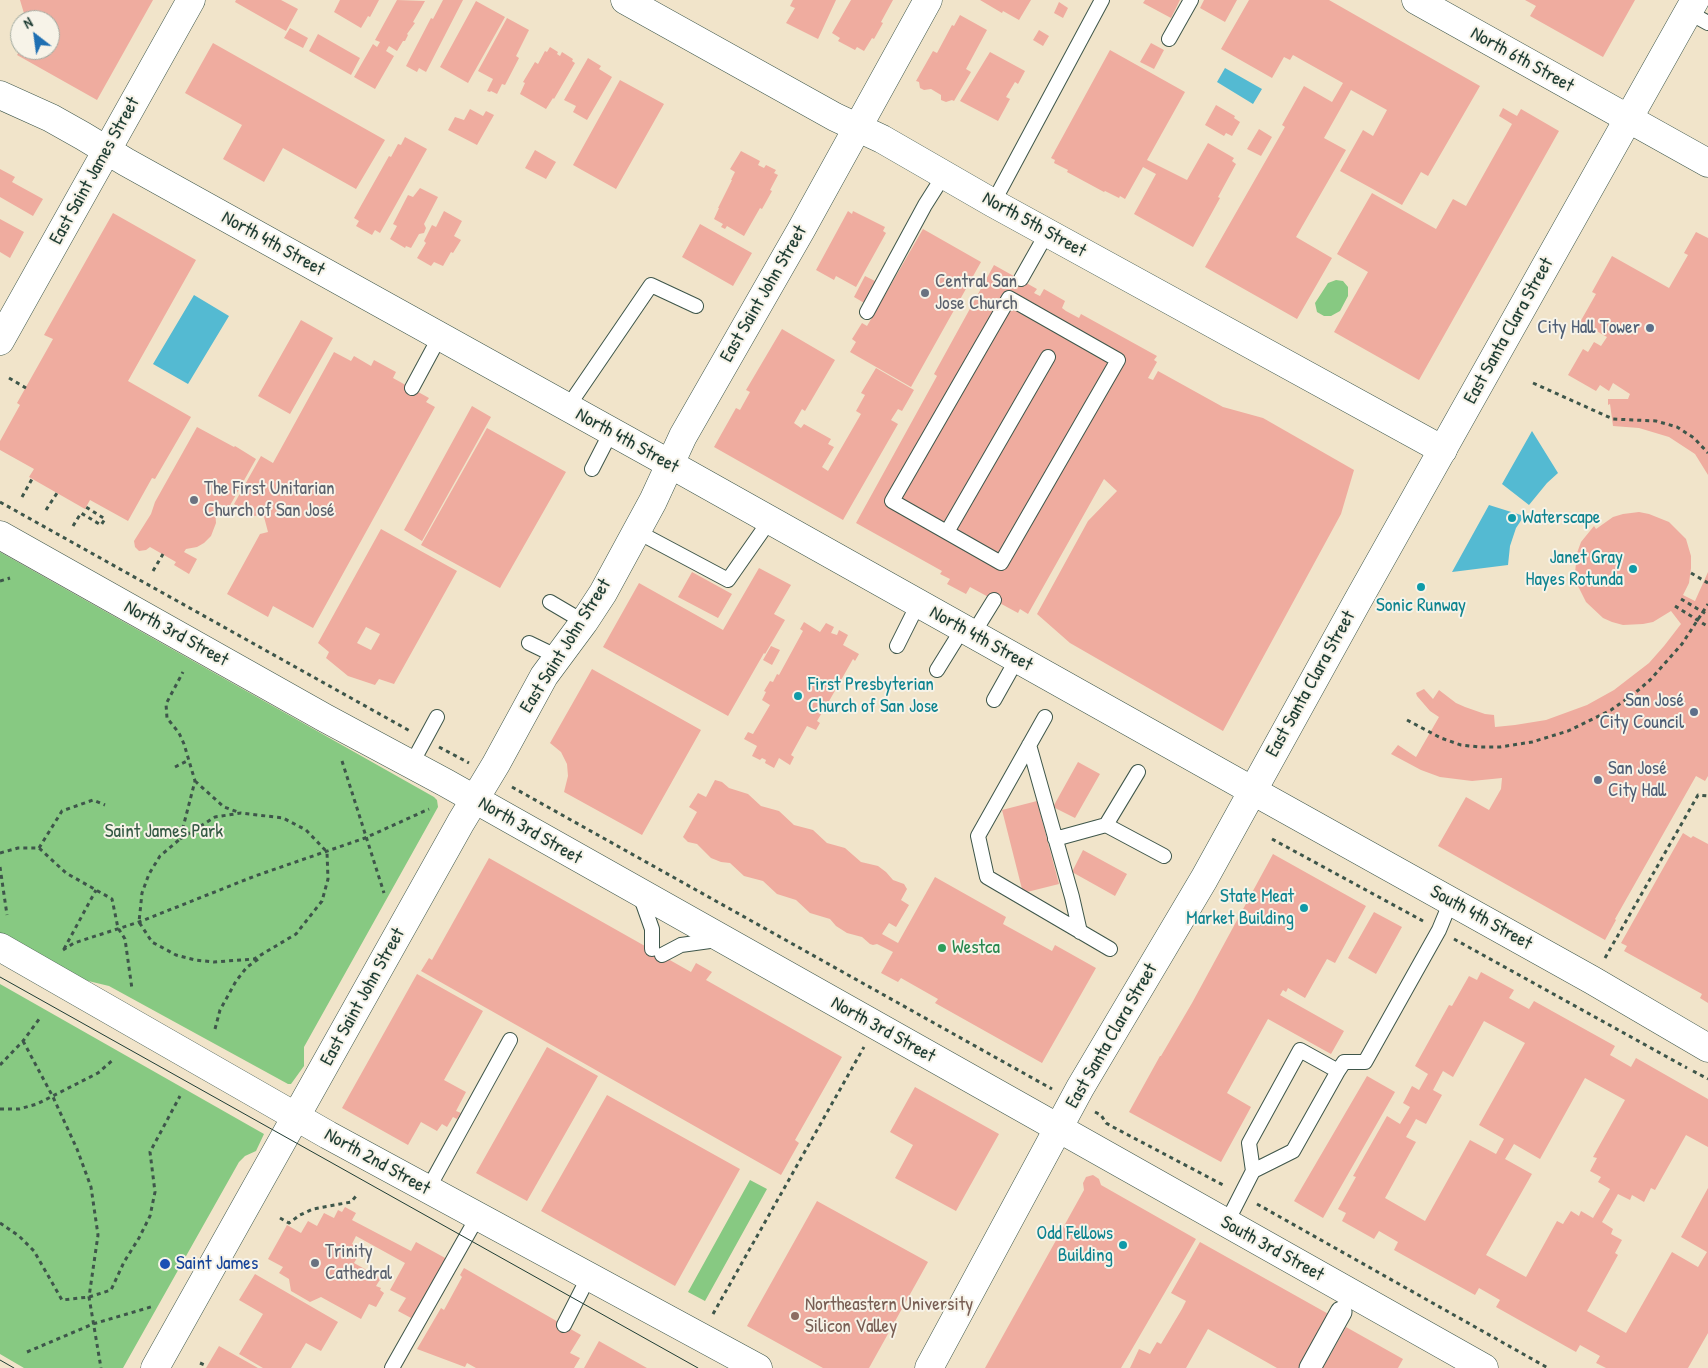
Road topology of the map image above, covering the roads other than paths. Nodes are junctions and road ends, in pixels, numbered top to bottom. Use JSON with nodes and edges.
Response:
{"nodes":[{"id":1,"x":191,"y":0,"type":"edge"},
{"id":2,"x":625,"y":0,"type":"edge"},
{"id":3,"x":928,"y":0,"type":"edge"},
{"id":4,"x":1102,"y":0,"type":"edge"},
{"id":5,"x":1191,"y":0,"type":"edge"},
{"id":6,"x":1416,"y":0,"type":"edge"},
{"id":7,"x":1697,"y":12,"type":"edge"},
{"id":8,"x":1170,"y":39,"type":"dead end"},
{"id":9,"x":0,"y":94,"type":"edge"},
{"id":10,"x":1628,"y":120,"type":"junction"},
{"id":11,"x":857,"y":127,"type":"junction"},
{"id":12,"x":107,"y":150,"type":"junction"},
{"id":13,"x":1707,"y":160,"type":"edge"},
{"id":14,"x":944,"y":175,"type":"junction"},
{"id":15,"x":993,"y":203,"type":"junction"},
{"id":16,"x":1047,"y":233,"type":"junction"},
{"id":17,"x":1021,"y":280,"type":"dead end"},
{"id":18,"x":696,"y":306,"type":"dead end"},
{"id":19,"x":867,"y":312,"type":"dead end"},
{"id":20,"x":440,"y":336,"type":"junction"},
{"id":21,"x":0,"y":341,"type":"edge"},
{"id":22,"x":1048,"y":357,"type":"dead end"},
{"id":23,"x":412,"y":388,"type":"dead end"},
{"id":24,"x":568,"y":408,"type":"junction"},
{"id":25,"x":611,"y":432,"type":"junction"},
{"id":26,"x":1443,"y":450,"type":"junction"},
{"id":27,"x":670,"y":464,"type":"junction"},
{"id":28,"x":592,"y":469,"type":"dead end"},
{"id":29,"x":770,"y":520,"type":"junction"},
{"id":30,"x":636,"y":531,"type":"junction"},
{"id":31,"x":947,"y":532,"type":"junction"},
{"id":32,"x":0,"y":536,"type":"edge"},
{"id":33,"x":994,"y":600,"type":"dead end"},
{"id":34,"x":550,"y":602,"type":"dead end"},
{"id":35,"x":918,"y":604,"type":"junction"},
{"id":36,"x":584,"y":622,"type":"junction"},
{"id":37,"x":968,"y":631,"type":"junction"},
{"id":38,"x":529,"y":643,"type":"dead end"},
{"id":39,"x":896,"y":646,"type":"dead end"},
{"id":40,"x":558,"y":658,"type":"junction"},
{"id":41,"x":1017,"y":659,"type":"junction"},
{"id":42,"x":937,"y":670,"type":"dead end"},
{"id":43,"x":994,"y":700,"type":"dead end"},
{"id":44,"x":437,"y":717,"type":"dead end"},
{"id":45,"x":1045,"y":717,"type":"dead end"},
{"id":46,"x":1029,"y":746,"type":"junction"},
{"id":47,"x":411,"y":765,"type":"junction"},
{"id":48,"x":1138,"y":772,"type":"dead end"},
{"id":49,"x":1252,"y":791,"type":"junction"},
{"id":50,"x":474,"y":799,"type":"junction"},
{"id":51,"x":1106,"y":825,"type":"junction"},
{"id":52,"x":1055,"y":839,"type":"junction"},
{"id":53,"x":1164,"y":856,"type":"dead end"},
{"id":54,"x":640,"y":893,"type":"junction"},
{"id":55,"x":1451,"y":901,"type":"junction"},
{"id":56,"x":1080,"y":932,"type":"junction"},
{"id":57,"x":723,"y":940,"type":"junction"},
{"id":58,"x":0,"y":947,"type":"edge"},
{"id":59,"x":1110,"y":949,"type":"dead end"},
{"id":60,"x":510,"y":1040,"type":"dead end"},
{"id":61,"x":1708,"y":1048,"type":"edge"},
{"id":62,"x":1338,"y":1071,"type":"junction"},
{"id":63,"x":295,"y":1116,"type":"junction"},
{"id":64,"x":1060,"y":1129,"type":"junction"},
{"id":65,"x":1253,"y":1171,"type":"junction"},
{"id":66,"x":428,"y":1190,"type":"junction"},
{"id":67,"x":478,"y":1216,"type":"junction"},
{"id":68,"x":1226,"y":1224,"type":"junction"},
{"id":69,"x":589,"y":1276,"type":"junction"},
{"id":70,"x":1341,"y":1312,"type":"dead end"},
{"id":71,"x":564,"y":1325,"type":"dead end"},
{"id":72,"x":155,"y":1368,"type":"edge"},
{"id":73,"x":392,"y":1368,"type":"edge"},
{"id":74,"x":758,"y":1368,"type":"edge"},
{"id":75,"x":929,"y":1368,"type":"edge"},
{"id":76,"x":1310,"y":1368,"type":"edge"},
{"id":77,"x":1484,"y":1368,"type":"edge"}],
"edges":[{"from":1,"to":12,"type":"street","name":"East Saint James Street"},
{"from":2,"to":11,"type":"street","name":"North 5th Street"},
{"from":3,"to":11,"type":"street","name":"East Saint John Street"},
{"from":4,"to":15,"type":"lane"},
{"from":5,"to":8,"type":"lane"},
{"from":6,"to":10,"type":"street","name":"North 6th Street"},
{"from":7,"to":10,"type":"street","name":"East Santa Clara Street"},
{"from":9,"to":12,"type":"street","name":"North 4th Street"},
{"from":10,"to":13,"type":"street","name":"North 6th Street"},
{"from":10,"to":26,"type":"street","name":"East Santa Clara Street"},
{"from":11,"to":14,"type":"street","name":"North 5th Street"},
{"from":11,"to":27,"type":"street","name":"East Saint John Street"},
{"from":12,"to":20,"type":"street","name":"North 4th Street"},
{"from":12,"to":21,"type":"street","name":"East Saint James Street"},
{"from":14,"to":15,"type":"street","name":"North 5th Street"},
{"from":14,"to":19,"type":"lane"},
{"from":15,"to":16,"type":"street","name":"North 5th Street"},
{"from":16,"to":17,"type":"lane"},
{"from":16,"to":26,"type":"street","name":"North 5th Street"},
{"from":18,"to":24,"type":"lane"},
{"from":20,"to":23,"type":"lane"},
{"from":20,"to":24,"type":"street","name":"North 4th Street"},
{"from":22,"to":31,"type":"lane"},
{"from":24,"to":25,"type":"street","name":"North 4th Street"},
{"from":25,"to":27,"type":"street","name":"North 4th Street"},
{"from":25,"to":28,"type":"lane"},
{"from":26,"to":49,"type":"street","name":"East Santa Clara Street"},
{"from":27,"to":29,"type":"street","name":"North 4th Street"},
{"from":27,"to":30,"type":"street","name":"East Saint John Street"},
{"from":29,"to":30,"type":"lane"},
{"from":29,"to":35,"type":"street","name":"North 4th Street"},
{"from":30,"to":36,"type":"street","name":"East Saint John Street"},
{"from":31,"to":31,"type":"lane"},
{"from":32,"to":47,"type":"street","name":"North 3rd Street"},
{"from":33,"to":37,"type":"lane"},
{"from":34,"to":36,"type":"lane"},
{"from":35,"to":37,"type":"street","name":"North 4th Street"},
{"from":35,"to":39,"type":"lane"},
{"from":36,"to":40,"type":"street","name":"East Saint John Street"},
{"from":37,"to":41,"type":"street","name":"North 4th Street"},
{"from":37,"to":42,"type":"lane"},
{"from":38,"to":40,"type":"lane"},
{"from":40,"to":50,"type":"street","name":"East Saint John Street"},
{"from":41,"to":43,"type":"lane"},
{"from":41,"to":49,"type":"street","name":"North 4th Street"},
{"from":44,"to":47,"type":"lane"},
{"from":45,"to":46,"type":"lane"},
{"from":46,"to":52,"type":"lane"},
{"from":46,"to":56,"type":"lane"},
{"from":47,"to":50,"type":"street","name":"North 3rd Street"},
{"from":48,"to":51,"type":"lane"},
{"from":49,"to":55,"type":"street","name":"South 4th Street"},
{"from":49,"to":64,"type":"street","name":"East Santa Clara Street"},
{"from":50,"to":54,"type":"street","name":"North 3rd Street"},
{"from":50,"to":63,"type":"street","name":"East Saint John Street"},
{"from":51,"to":52,"type":"lane"},
{"from":51,"to":53,"type":"lane"},
{"from":52,"to":56,"type":"lane"},
{"from":54,"to":57,"type":"street","name":"North 3rd Street"},
{"from":54,"to":57,"type":"lane"},
{"from":55,"to":61,"type":"street","name":"South 4th Street"},
{"from":55,"to":62,"type":"lane"},
{"from":56,"to":59,"type":"lane"},
{"from":57,"to":64,"type":"street","name":"North 3rd Street"},
{"from":58,"to":63,"type":"street","name":"North 2nd Street"},
{"from":60,"to":66,"type":"lane"},
{"from":62,"to":65,"type":"lane"},
{"from":62,"to":65,"type":"lane"},
{"from":63,"to":66,"type":"street","name":"North 2nd Street"},
{"from":63,"to":72,"type":"street","name":"East Saint John Street"},
{"from":64,"to":68,"type":"street","name":"South 3rd Street"},
{"from":64,"to":75,"type":"street","name":"East Santa Clara Street"},
{"from":65,"to":68,"type":"lane"},
{"from":66,"to":67,"type":"street","name":"North 2nd Street"},
{"from":67,"to":69,"type":"street","name":"North 2nd Street"},
{"from":67,"to":73,"type":"lane"},
{"from":68,"to":77,"type":"street","name":"South 3rd Street"},
{"from":69,"to":71,"type":"lane"},
{"from":69,"to":74,"type":"street","name":"North 2nd Street"},
{"from":70,"to":76,"type":"street"}]}
